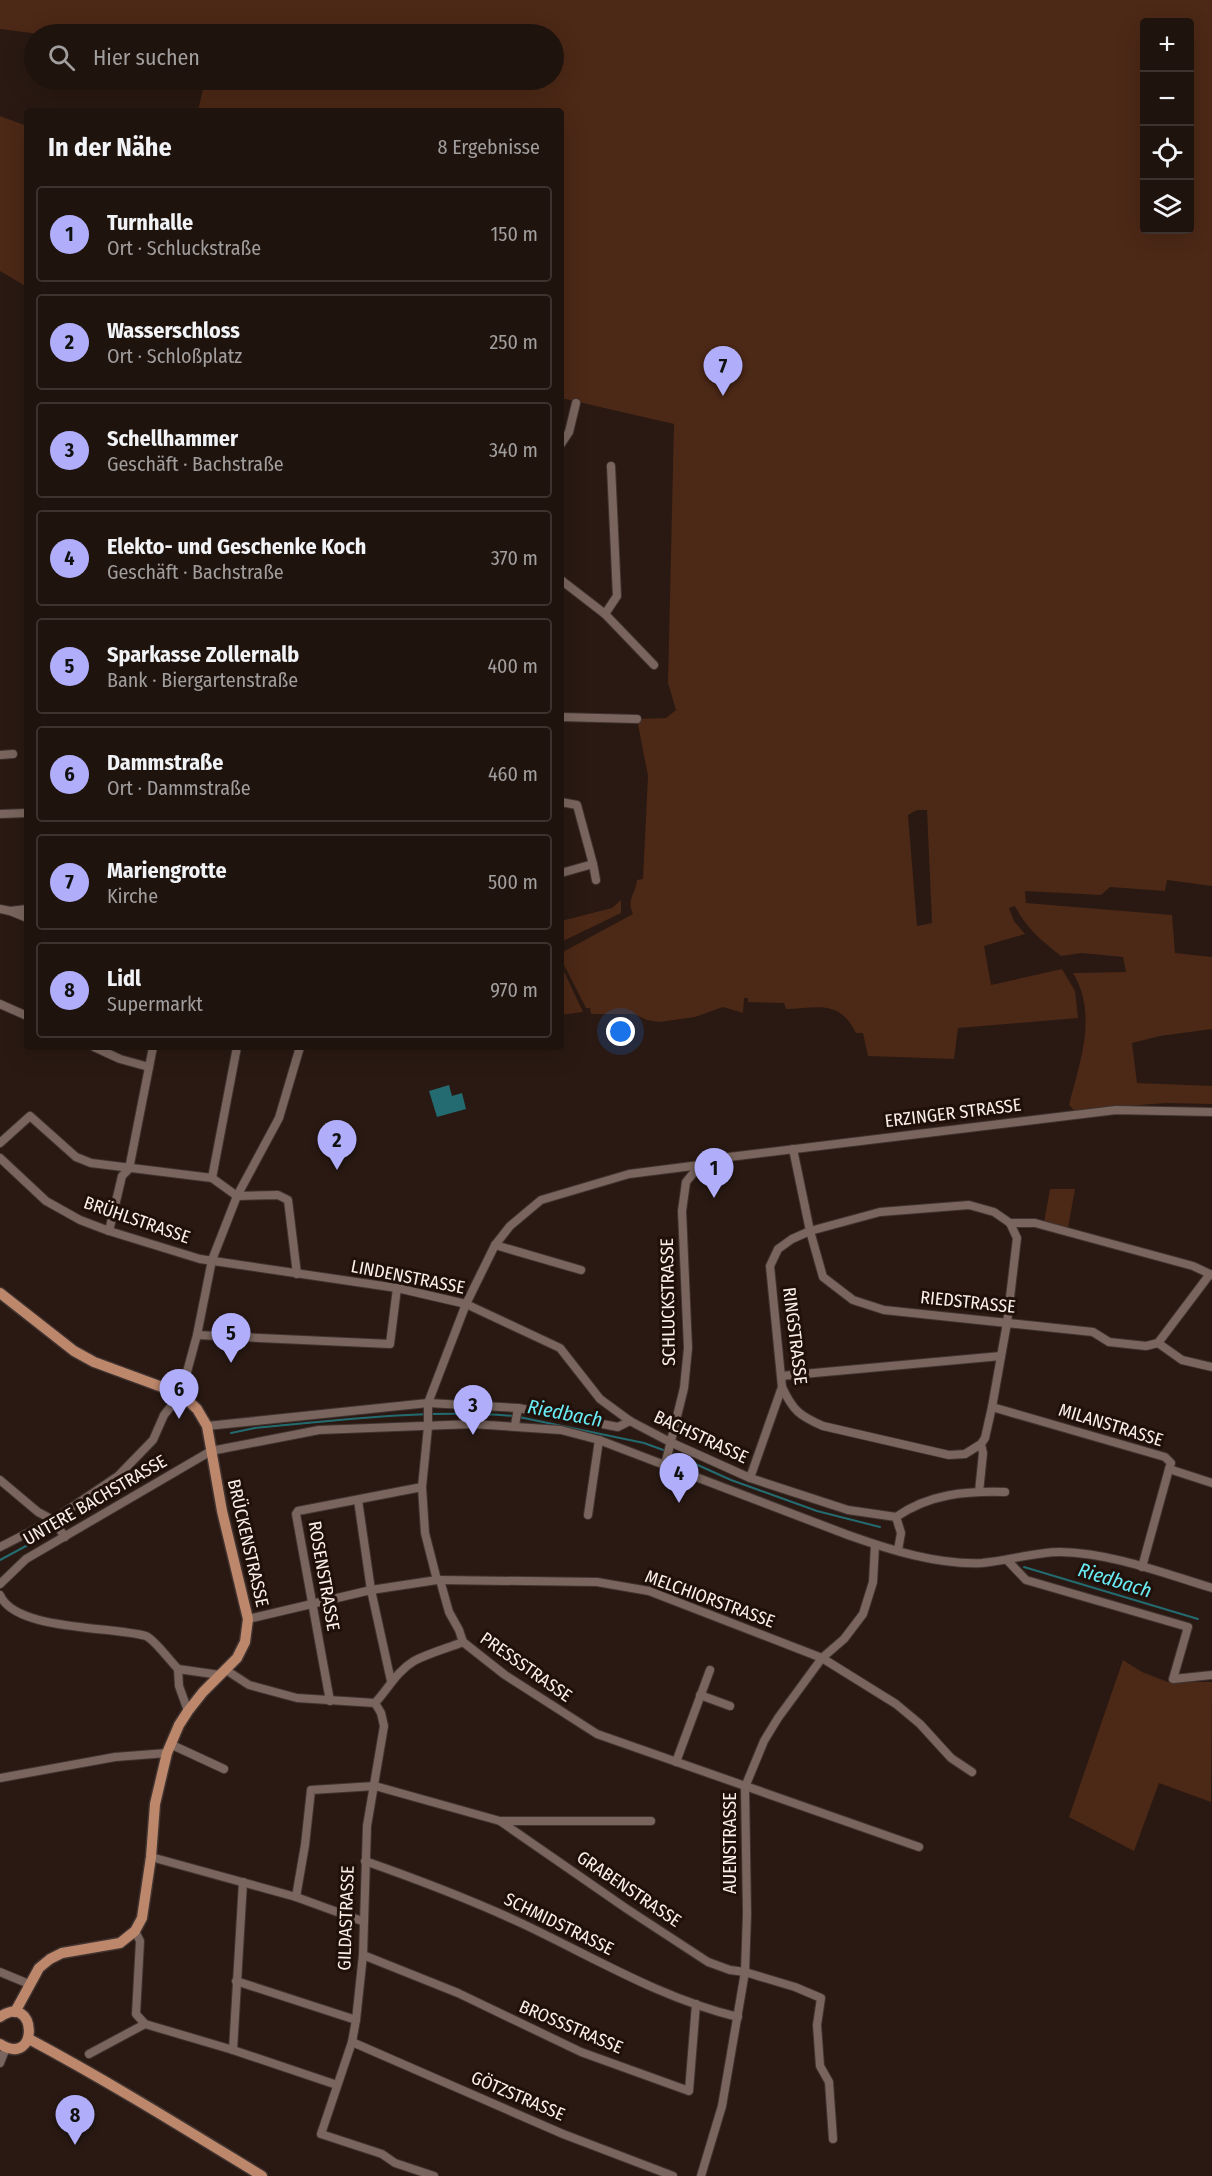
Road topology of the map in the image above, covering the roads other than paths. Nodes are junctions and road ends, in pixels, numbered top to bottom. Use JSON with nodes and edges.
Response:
{"nodes":[{"id":1,"x":576,"y":403,"type":"dead end"},
{"id":2,"x":564,"y":440,"type":"edge"},
{"id":3,"x":611,"y":466,"type":"dead end"},
{"id":4,"x":564,"y":582,"type":"edge"},
{"id":5,"x":605,"y":614,"type":"junction"},
{"id":6,"x":654,"y":665,"type":"dead end"},
{"id":7,"x":564,"y":717,"type":"edge"},
{"id":8,"x":637,"y":719,"type":"dead end"},
{"id":9,"x":13,"y":754,"type":"dead end"},
{"id":10,"x":0,"y":755,"type":"edge"},
{"id":11,"x":564,"y":803,"type":"edge"},
{"id":12,"x":24,"y":813,"type":"edge"},
{"id":13,"x":0,"y":814,"type":"edge"},
{"id":14,"x":593,"y":864,"type":"junction"},
{"id":15,"x":564,"y":872,"type":"edge"},
{"id":16,"x":596,"y":880,"type":"dead end"},
{"id":17,"x":0,"y":909,"type":"edge"},
{"id":18,"x":24,"y":909,"type":"edge"},
{"id":19,"x":10,"y":911,"type":"junction"},
{"id":20,"x":24,"y":917,"type":"edge"},
{"id":21,"x":0,"y":1004,"type":"edge"},
{"id":22,"x":24,"y":1015,"type":"edge"},
{"id":23,"x":100,"y":1050,"type":"edge"},
{"id":24,"x":153,"y":1050,"type":"edge"},
{"id":25,"x":236,"y":1050,"type":"edge"},
{"id":26,"x":299,"y":1050,"type":"edge"},
{"id":27,"x":150,"y":1067,"type":"junction"},
{"id":28,"x":1212,"y":1112,"type":"edge"},
{"id":29,"x":0,"y":1143,"type":"edge"},
{"id":30,"x":793,"y":1149,"type":"junction"},
{"id":31,"x":0,"y":1158,"type":"edge"},
{"id":32,"x":700,"y":1165,"type":"junction"},
{"id":33,"x":129,"y":1169,"type":"junction"},
{"id":34,"x":212,"y":1179,"type":"junction"},
{"id":35,"x":237,"y":1196,"type":"junction"},
{"id":36,"x":1010,"y":1223,"type":"junction"},
{"id":37,"x":109,"y":1231,"type":"junction"},
{"id":38,"x":810,"y":1231,"type":"junction"},
{"id":39,"x":495,"y":1245,"type":"junction"},
{"id":40,"x":212,"y":1260,"type":"junction"},
{"id":41,"x":581,"y":1270,"type":"dead end"},
{"id":42,"x":297,"y":1274,"type":"junction"},
{"id":43,"x":1211,"y":1275,"type":"edge"},
{"id":44,"x":397,"y":1288,"type":"junction"},
{"id":45,"x":0,"y":1293,"type":"edge"},
{"id":46,"x":466,"y":1304,"type":"junction"},
{"id":47,"x":1007,"y":1323,"type":"junction"},
{"id":48,"x":197,"y":1335,"type":"junction"},
{"id":49,"x":1158,"y":1343,"type":"junction"},
{"id":50,"x":1000,"y":1356,"type":"junction"},
{"id":51,"x":1212,"y":1367,"type":"edge"},
{"id":52,"x":782,"y":1376,"type":"junction"},
{"id":53,"x":782,"y":1388,"type":"junction"},
{"id":54,"x":181,"y":1394,"type":"junction"},
{"id":55,"x":992,"y":1407,"type":"junction"},
{"id":56,"x":428,"y":1410,"type":"junction"},
{"id":57,"x":517,"y":1416,"type":"junction"},
{"id":58,"x":630,"y":1421,"type":"junction"},
{"id":59,"x":207,"y":1426,"type":"junction"},
{"id":60,"x":428,"y":1427,"type":"junction"},
{"id":61,"x":599,"y":1440,"type":"junction"},
{"id":62,"x":670,"y":1444,"type":"junction"},
{"id":63,"x":981,"y":1444,"type":"junction"},
{"id":64,"x":212,"y":1451,"type":"junction"},
{"id":65,"x":666,"y":1461,"type":"junction"},
{"id":66,"x":1169,"y":1469,"type":"junction"},
{"id":67,"x":750,"y":1478,"type":"junction"},
{"id":68,"x":0,"y":1480,"type":"edge"},
{"id":69,"x":1212,"y":1483,"type":"edge"},
{"id":70,"x":422,"y":1487,"type":"junction"},
{"id":71,"x":979,"y":1491,"type":"junction"},
{"id":72,"x":1005,"y":1492,"type":"dead end"},
{"id":73,"x":358,"y":1500,"type":"junction"},
{"id":74,"x":588,"y":1515,"type":"dead end"},
{"id":75,"x":896,"y":1517,"type":"junction"},
{"id":76,"x":53,"y":1520,"type":"junction"},
{"id":77,"x":64,"y":1537,"type":"junction"},
{"id":78,"x":875,"y":1545,"type":"junction"},
{"id":79,"x":0,"y":1547,"type":"edge"},
{"id":80,"x":898,"y":1550,"type":"junction"},
{"id":81,"x":1007,"y":1560,"type":"junction"},
{"id":82,"x":1142,"y":1567,"type":"junction"},
{"id":83,"x":439,"y":1580,"type":"junction"},
{"id":84,"x":0,"y":1584,"type":"edge"},
{"id":85,"x":1212,"y":1588,"type":"edge"},
{"id":86,"x":372,"y":1590,"type":"junction"},
{"id":87,"x":0,"y":1595,"type":"edge"},
{"id":88,"x":312,"y":1603,"type":"junction"},
{"id":89,"x":248,"y":1619,"type":"junction"},
{"id":90,"x":463,"y":1642,"type":"junction"},
{"id":91,"x":822,"y":1658,"type":"junction"},
{"id":92,"x":178,"y":1669,"type":"junction"},
{"id":93,"x":710,"y":1670,"type":"dead end"},
{"id":94,"x":223,"y":1673,"type":"junction"},
{"id":95,"x":1212,"y":1674,"type":"edge"},
{"id":96,"x":391,"y":1681,"type":"junction"},
{"id":97,"x":700,"y":1695,"type":"junction"},
{"id":98,"x":330,"y":1701,"type":"junction"},
{"id":99,"x":375,"y":1703,"type":"junction"},
{"id":100,"x":730,"y":1706,"type":"dead end"},
{"id":101,"x":188,"y":1711,"type":"junction"},
{"id":102,"x":168,"y":1749,"type":"junction"},
{"id":103,"x":675,"y":1762,"type":"junction"},
{"id":104,"x":224,"y":1769,"type":"dead end"},
{"id":105,"x":972,"y":1772,"type":"dead end"},
{"id":106,"x":0,"y":1778,"type":"edge"},
{"id":107,"x":375,"y":1786,"type":"junction"},
{"id":108,"x":746,"y":1787,"type":"junction"},
{"id":109,"x":500,"y":1821,"type":"junction"},
{"id":110,"x":651,"y":1821,"type":"dead end"},
{"id":111,"x":919,"y":1847,"type":"dead end"},
{"id":112,"x":151,"y":1857,"type":"junction"},
{"id":113,"x":365,"y":1862,"type":"junction"},
{"id":114,"x":243,"y":1882,"type":"junction"},
{"id":115,"x":296,"y":1897,"type":"junction"},
{"id":116,"x":362,"y":1921,"type":"junction"},
{"id":117,"x":135,"y":1931,"type":"junction"},
{"id":118,"x":363,"y":1954,"type":"junction"},
{"id":119,"x":0,"y":1972,"type":"edge"},
{"id":120,"x":745,"y":1972,"type":"junction"},
{"id":121,"x":236,"y":1981,"type":"junction"},
{"id":122,"x":29,"y":1984,"type":"junction"},
{"id":123,"x":696,"y":2004,"type":"junction"},
{"id":124,"x":15,"y":2012,"type":"junction"},
{"id":125,"x":0,"y":2017,"type":"edge"},
{"id":126,"x":738,"y":2017,"type":"junction"},
{"id":127,"x":357,"y":2020,"type":"junction"},
{"id":128,"x":145,"y":2024,"type":"junction"},
{"id":129,"x":28,"y":2039,"type":"junction"},
{"id":130,"x":352,"y":2042,"type":"junction"},
{"id":131,"x":3,"y":2046,"type":"edge"},
{"id":132,"x":233,"y":2050,"type":"junction"},
{"id":133,"x":89,"y":2054,"type":"dead end"},
{"id":134,"x":0,"y":2063,"type":"edge"},
{"id":135,"x":337,"y":2085,"type":"junction"},
{"id":136,"x":833,"y":2139,"type":"dead end"},
{"id":137,"x":262,"y":2176,"type":"edge"},
{"id":138,"x":434,"y":2176,"type":"edge"},
{"id":139,"x":673,"y":2176,"type":"edge"},
{"id":140,"x":701,"y":2176,"type":"edge"}],
"edges":[{"from":1,"to":2,"type":"street"},
{"from":3,"to":5,"type":"street"},
{"from":4,"to":5,"type":"street"},
{"from":5,"to":6,"type":"street"},
{"from":7,"to":8,"type":"street"},
{"from":9,"to":10,"type":"street"},
{"from":11,"to":14,"type":"street"},
{"from":12,"to":13,"type":"street"},
{"from":14,"to":15,"type":"street"},
{"from":14,"to":16,"type":"street"},
{"from":17,"to":19,"type":"street"},
{"from":18,"to":19,"type":"street"},
{"from":19,"to":20,"type":"street"},
{"from":21,"to":22,"type":"street"},
{"from":23,"to":27,"type":"street"},
{"from":24,"to":27,"type":"street"},
{"from":25,"to":34,"type":"street"},
{"from":26,"to":35,"type":"street"},
{"from":27,"to":33,"type":"street"},
{"from":28,"to":30,"type":"street","name":"ERZINGER STRASSE"},
{"from":29,"to":33,"type":"street"},
{"from":30,"to":32,"type":"street","name":"ERZINGER STRASSE"},
{"from":30,"to":38,"type":"street","name":"RIEDSTRASSE"},
{"from":31,"to":37,"type":"street","name":"BRÜHLSTRASSE"},
{"from":32,"to":39,"type":"street","name":"ERZINGER STRASSE"},
{"from":32,"to":62,"type":"street","name":"SCHLUCKSTRASSE"},
{"from":33,"to":34,"type":"street"},
{"from":33,"to":37,"type":"street"},
{"from":34,"to":35,"type":"street"},
{"from":35,"to":40,"type":"street"},
{"from":35,"to":42,"type":"street"},
{"from":36,"to":38,"type":"street","name":"RINGSTRASSE"},
{"from":36,"to":43,"type":"street"},
{"from":36,"to":47,"type":"street"},
{"from":37,"to":40,"type":"street","name":"BRÜHLSTRASSE"},
{"from":38,"to":47,"type":"street","name":"RIEDSTRASSE"},
{"from":38,"to":52,"type":"street","name":"RINGSTRASSE"},
{"from":39,"to":41,"type":"street"},
{"from":39,"to":46,"type":"street","name":"ERZINGER STRASSE"},
{"from":40,"to":42,"type":"street","name":"LINDENSTRASSE"},
{"from":40,"to":48,"type":"street"},
{"from":42,"to":44,"type":"street","name":"LINDENSTRASSE"},
{"from":43,"to":49,"type":"street"},
{"from":44,"to":46,"type":"street","name":"LINDENSTRASSE"},
{"from":44,"to":48,"type":"street"},
{"from":45,"to":54,"type":"main road"},
{"from":46,"to":56,"type":"street","name":"ERZINGER STRASSE"},
{"from":46,"to":58,"type":"street","name":"LINDENSTRASSE"},
{"from":47,"to":49,"type":"street","name":"RIEDSTRASSE"},
{"from":47,"to":50,"type":"street"},
{"from":48,"to":54,"type":"street"},
{"from":49,"to":51,"type":"street"},
{"from":50,"to":52,"type":"street"},
{"from":50,"to":55,"type":"street"},
{"from":52,"to":53,"type":"street","name":"RINGSTRASSE"},
{"from":53,"to":63,"type":"street","name":"RINGSTRASSE"},
{"from":53,"to":67,"type":"street"},
{"from":54,"to":59,"type":"main road","name":"BRÜCKENSTRASSE"},
{"from":54,"to":76,"type":"street"},
{"from":55,"to":63,"type":"street"},
{"from":55,"to":66,"type":"street","name":"MILANSTRASSE"},
{"from":56,"to":57,"type":"street","name":"BACHSTRASSE"},
{"from":56,"to":59,"type":"street","name":"BACHSTRASSE"},
{"from":56,"to":60,"type":"street","name":"PRESSSTRASSE"},
{"from":57,"to":58,"type":"street","name":"BACHSTRASSE"},
{"from":57,"to":60,"type":"street","name":"BACHSTRASSE"},
{"from":57,"to":61,"type":"street","name":"BACHSTRASSE"},
{"from":58,"to":62,"type":"street","name":"BACHSTRASSE"},
{"from":59,"to":64,"type":"main road","name":"BRÜCKENSTRASSE"},
{"from":60,"to":64,"type":"street","name":"BACHSTRASSE"},
{"from":60,"to":70,"type":"street","name":"PRESSSTRASSE"},
{"from":61,"to":65,"type":"street","name":"BACHSTRASSE"},
{"from":61,"to":74,"type":"street"},
{"from":62,"to":65,"type":"street","name":"SCHLUCKSTRASSE"},
{"from":62,"to":67,"type":"street","name":"BACHSTRASSE"},
{"from":63,"to":71,"type":"street"},
{"from":64,"to":77,"type":"street","name":"UNTERE BACHSTRASSE"},
{"from":64,"to":89,"type":"main road","name":"BRÜCKENSTRASSE"},
{"from":65,"to":78,"type":"street","name":"BACHSTRASSE"},
{"from":66,"to":69,"type":"street","name":"MILANSTRASSE"},
{"from":66,"to":82,"type":"street"},
{"from":67,"to":75,"type":"street","name":"BACHSTRASSE"},
{"from":68,"to":76,"type":"street"},
{"from":70,"to":73,"type":"street","name":"ROSENSTRASSE"},
{"from":70,"to":83,"type":"street","name":"PRESSSTRASSE"},
{"from":71,"to":72,"type":"street"},
{"from":71,"to":75,"type":"street"},
{"from":73,"to":86,"type":"street"},
{"from":73,"to":88,"type":"street","name":"ROSENSTRASSE"},
{"from":75,"to":80,"type":"street"},
{"from":76,"to":77,"type":"street"},
{"from":76,"to":79,"type":"street"},
{"from":77,"to":84,"type":"street","name":"UNTERE BACHSTRASSE"},
{"from":78,"to":80,"type":"street","name":"BACHSTRASSE"},
{"from":78,"to":91,"type":"street","name":"AUENSTRASSE"},
{"from":80,"to":81,"type":"street","name":"BACHSTRASSE"},
{"from":81,"to":82,"type":"street","name":"BACHSTRASSE"},
{"from":81,"to":95,"type":"street"},
{"from":82,"to":85,"type":"street","name":"BACHSTRASSE"},
{"from":83,"to":86,"type":"street","name":"MELCHIORSTRASSE"},
{"from":83,"to":90,"type":"street","name":"PRESSSTRASSE"},
{"from":83,"to":91,"type":"street","name":"MELCHIORSTRASSE"},
{"from":86,"to":88,"type":"street","name":"MELCHIORSTRASSE"},
{"from":86,"to":96,"type":"street"},
{"from":87,"to":92,"type":"street"},
{"from":88,"to":89,"type":"street","name":"MELCHIORSTRASSE"},
{"from":88,"to":98,"type":"street","name":"ROSENSTRASSE"},
{"from":89,"to":94,"type":"main road","name":"BRÜCKENSTRASSE"},
{"from":90,"to":96,"type":"street"},
{"from":90,"to":103,"type":"street","name":"PRESSSTRASSE"},
{"from":91,"to":105,"type":"street","name":"MELCHIORSTRASSE"},
{"from":91,"to":108,"type":"street","name":"AUENSTRASSE"},
{"from":92,"to":94,"type":"street"},
{"from":92,"to":101,"type":"street"},
{"from":93,"to":97,"type":"street"},
{"from":94,"to":98,"type":"street"},
{"from":94,"to":101,"type":"main road","name":"BRÜCKENSTRASSE"},
{"from":96,"to":99,"type":"street"},
{"from":97,"to":100,"type":"street"},
{"from":97,"to":103,"type":"street"},
{"from":98,"to":99,"type":"street"},
{"from":99,"to":107,"type":"street","name":"GILDASTRASSE"},
{"from":101,"to":102,"type":"main road","name":"BRÜCKENSTRASSE"},
{"from":102,"to":104,"type":"street"},
{"from":102,"to":106,"type":"street"},
{"from":102,"to":112,"type":"main road","name":"BRÜCKENSTRASSE"},
{"from":103,"to":108,"type":"street","name":"PRESSSTRASSE"},
{"from":107,"to":109,"type":"street","name":"GRABENSTRASSE"},
{"from":107,"to":113,"type":"street","name":"GILDASTRASSE"},
{"from":107,"to":115,"type":"street","name":"GRABENSTRASSE"},
{"from":108,"to":111,"type":"street","name":"PRESSSTRASSE"},
{"from":108,"to":120,"type":"street","name":"AUENSTRASSE"},
{"from":109,"to":110,"type":"street","name":"GRABENSTRASSE"},
{"from":109,"to":120,"type":"street","name":"GRABENSTRASSE"},
{"from":112,"to":114,"type":"street"},
{"from":112,"to":117,"type":"main road","name":"BRÜCKENSTRASSE"},
{"from":113,"to":116,"type":"street","name":"GILDASTRASSE"},
{"from":113,"to":123,"type":"street","name":"SCHMIDSTRASSE"},
{"from":114,"to":115,"type":"street"},
{"from":114,"to":121,"type":"street"},
{"from":115,"to":116,"type":"street"},
{"from":116,"to":118,"type":"street","name":"GILDASTRASSE"},
{"from":117,"to":122,"type":"main road"},
{"from":117,"to":128,"type":"street","name":"BRÜCKENSTRASSE"},
{"from":118,"to":123,"type":"street","name":"BROSSSTRASSE"},
{"from":118,"to":127,"type":"street","name":"GILDASTRASSE"},
{"from":119,"to":122,"type":"street"},
{"from":120,"to":126,"type":"street","name":"AUENSTRASSE"},
{"from":120,"to":136,"type":"street","name":"GRABENSTRASSE"},
{"from":121,"to":127,"type":"street"},
{"from":121,"to":132,"type":"street"},
{"from":122,"to":124,"type":"main road"},
{"from":123,"to":126,"type":"street","name":"SCHMIDSTRASSE"},
{"from":124,"to":125,"type":"main road"},
{"from":124,"to":129,"type":"main road"},
{"from":126,"to":140,"type":"street","name":"AUENSTRASSE"},
{"from":127,"to":130,"type":"street","name":"GILDASTRASSE"},
{"from":128,"to":132,"type":"street"},
{"from":128,"to":133,"type":"street"},
{"from":129,"to":131,"type":"main road"},
{"from":129,"to":137,"type":"main road"},
{"from":130,"to":135,"type":"street","name":"GILDASTRASSE"},
{"from":130,"to":139,"type":"street","name":"GÖTZSTRASSE"},
{"from":131,"to":134,"type":"street"},
{"from":132,"to":135,"type":"street"},
{"from":135,"to":138,"type":"street","name":"GILDASTRASSE"}]}
